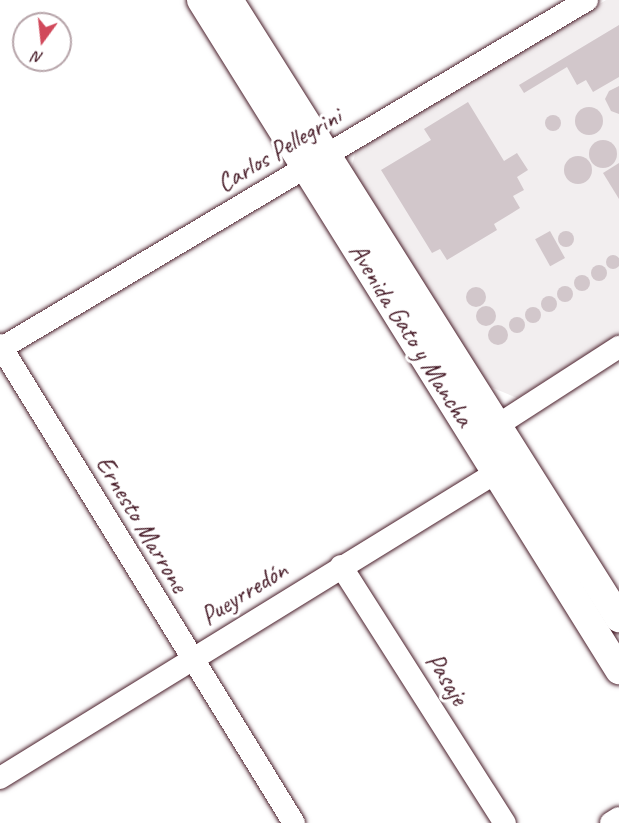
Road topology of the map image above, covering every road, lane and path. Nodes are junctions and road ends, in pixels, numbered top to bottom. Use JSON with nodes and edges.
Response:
{"nodes":[{"id":1,"x":201,"y":0,"type":"edge"},
{"id":2,"x":229,"y":0,"type":"edge"},
{"id":3,"x":587,"y":0,"type":"edge"},
{"id":4,"x":316,"y":162,"type":"junction"},
{"id":5,"x":1,"y":347,"type":"edge"},
{"id":6,"x":619,"y":347,"type":"edge"},
{"id":7,"x":487,"y":432,"type":"junction"},
{"id":8,"x":507,"y":466,"type":"junction"},
{"id":9,"x":341,"y":566,"type":"junction"},
{"id":10,"x":619,"y":618,"type":"edge"},
{"id":11,"x":609,"y":632,"type":"edge"},
{"id":12,"x":190,"y":660,"type":"junction"},
{"id":13,"x":619,"y":670,"type":"edge"},
{"id":14,"x":0,"y":778,"type":"edge"},
{"id":15,"x":619,"y":818,"type":"edge"},
{"id":16,"x":294,"y":823,"type":"edge"},
{"id":17,"x":505,"y":823,"type":"edge"},
{"id":18,"x":611,"y":823,"type":"edge"}],
"edges":[{"from":1,"to":4,"type":"main road","name":"Avenida Gato y Mancha"},
{"from":2,"to":4,"type":"main road","name":"Avenida Gato y Mancha"},
{"from":3,"to":4,"type":"street","name":"Carlos Pellegrini"},
{"from":4,"to":5,"type":"street","name":"Carlos Pellegrini"},
{"from":4,"to":7,"type":"main road","name":"Avenida Gato y Mancha"},
{"from":5,"to":12,"type":"street","name":"Ernesto Marrone"},
{"from":6,"to":7,"type":"street"},
{"from":7,"to":8,"type":"main road","name":"Avenida Gato y Mancha"},
{"from":8,"to":9,"type":"street","name":"Pueyrredón"},
{"from":8,"to":10,"type":"main road","name":"Avenida Gato y Mancha"},
{"from":8,"to":11,"type":"main road","name":"Avenida Gato y Mancha"},
{"from":9,"to":12,"type":"street","name":"Pueyrredón"},
{"from":9,"to":17,"type":"street","name":"Pasaje"},
{"from":11,"to":13,"type":"main road","name":"Avenida Gato y Mancha"},
{"from":12,"to":14,"type":"street","name":"Pueyrredón"},
{"from":12,"to":16,"type":"street","name":"Ernesto Marrone"},
{"from":15,"to":18,"type":"street"}]}
